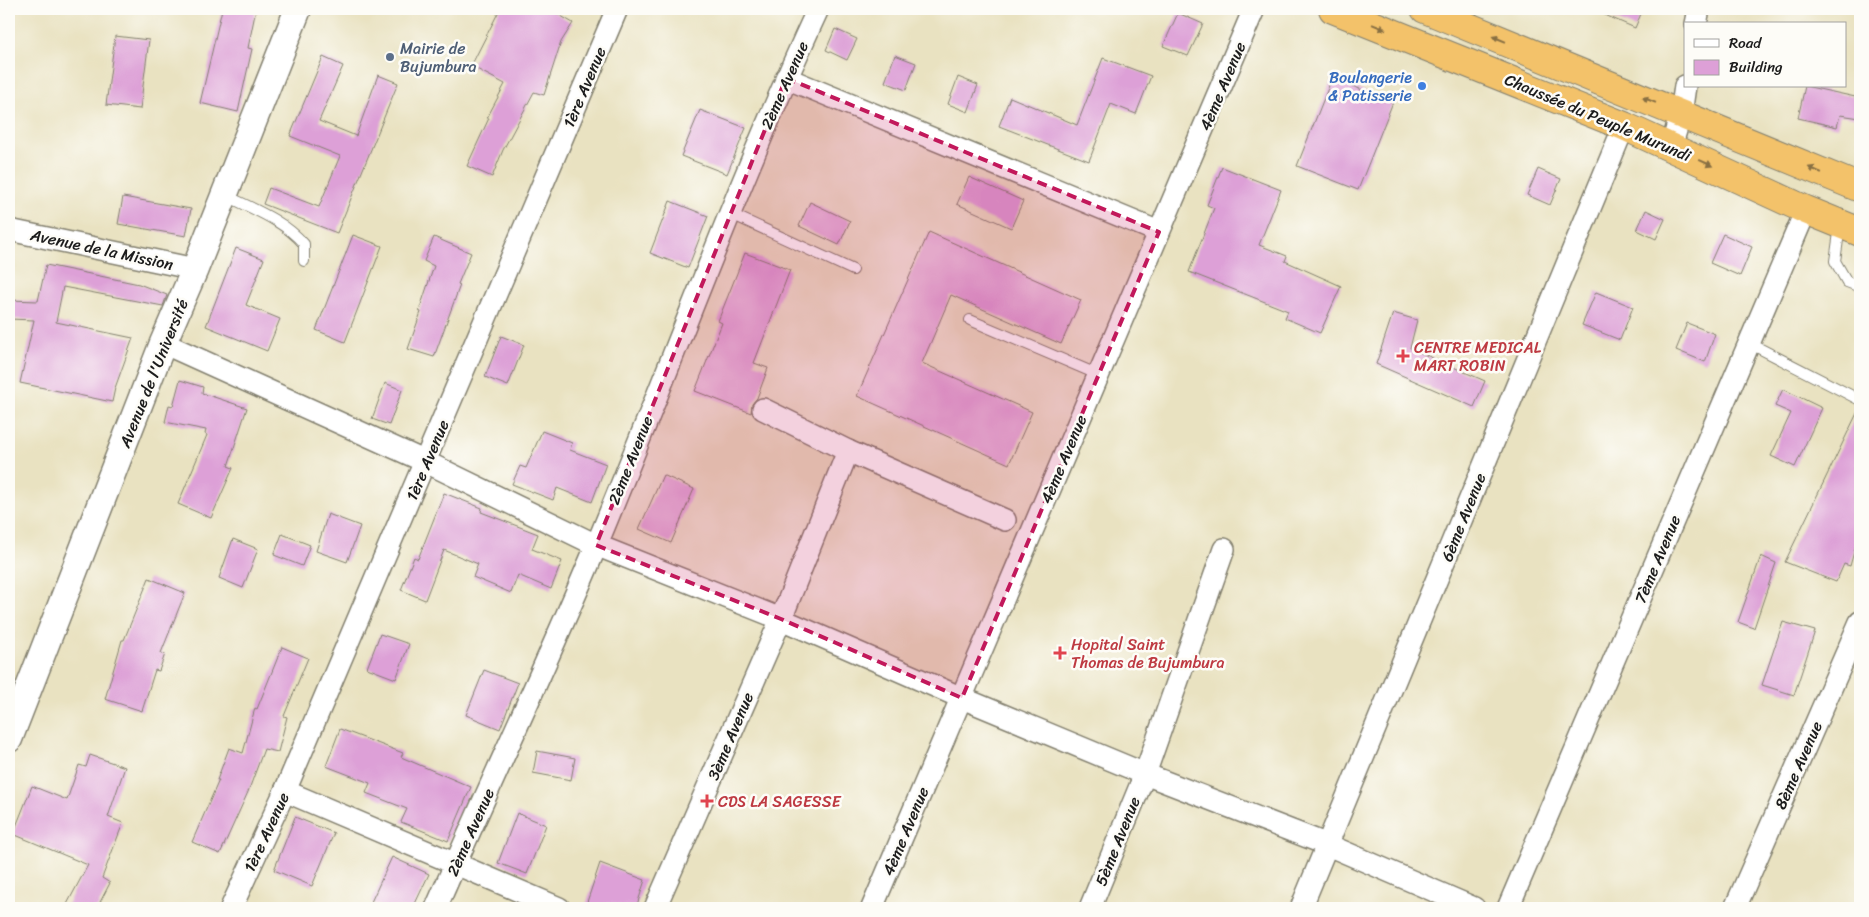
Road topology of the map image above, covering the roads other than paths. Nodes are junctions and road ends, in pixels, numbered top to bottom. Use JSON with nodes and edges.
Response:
{"nodes":[{"id":1,"x":298,"y":9,"type":"edge"},
{"id":2,"x":617,"y":9,"type":"edge"},
{"id":3,"x":818,"y":9,"type":"edge"},
{"id":4,"x":1254,"y":9,"type":"edge"},
{"id":5,"x":1333,"y":9,"type":"edge"},
{"id":6,"x":1425,"y":9,"type":"edge"},
{"id":7,"x":1699,"y":9,"type":"edge"},
{"id":8,"x":1696,"y":22,"type":"edge"},
{"id":9,"x":786,"y":78,"type":"junction"},
{"id":10,"x":1685,"y":88,"type":"edge"},
{"id":11,"x":1681,"y":114,"type":"junction"},
{"id":12,"x":1624,"y":126,"type":"junction"},
{"id":13,"x":1670,"y":147,"type":"junction"},
{"id":14,"x":1860,"y":188,"type":"edge"},
{"id":15,"x":224,"y":195,"type":"junction"},
{"id":16,"x":1806,"y":210,"type":"junction"},
{"id":17,"x":729,"y":213,"type":"junction"},
{"id":18,"x":1850,"y":228,"type":"edge"},
{"id":19,"x":9,"y":230,"type":"edge"},
{"id":20,"x":1159,"y":232,"type":"junction"},
{"id":21,"x":304,"y":261,"type":"dead end"},
{"id":22,"x":195,"y":268,"type":"junction"},
{"id":23,"x":853,"y":270,"type":"dead end"},
{"id":24,"x":1860,"y":287,"type":"edge"},
{"id":25,"x":970,"y":320,"type":"dead end"},
{"id":26,"x":163,"y":343,"type":"junction"},
{"id":27,"x":1749,"y":343,"type":"junction"},
{"id":28,"x":1099,"y":375,"type":"junction"},
{"id":29,"x":1860,"y":400,"type":"edge"},
{"id":30,"x":763,"y":409,"type":"dead end"},
{"id":31,"x":848,"y":451,"type":"junction"},
{"id":32,"x":426,"y":462,"type":"junction"},
{"id":33,"x":1005,"y":520,"type":"dead end"},
{"id":34,"x":596,"y":545,"type":"junction"},
{"id":35,"x":1224,"y":549,"type":"dead end"},
{"id":36,"x":781,"y":618,"type":"junction"},
{"id":37,"x":1860,"y":622,"type":"edge"},
{"id":38,"x":962,"y":698,"type":"junction"},
{"id":39,"x":9,"y":738,"type":"edge"},
{"id":40,"x":1145,"y":774,"type":"junction"},
{"id":41,"x":285,"y":791,"type":"junction"},
{"id":42,"x":1328,"y":845,"type":"junction"},
{"id":43,"x":456,"y":864,"type":"junction"},
{"id":44,"x":231,"y":908,"type":"edge"},
{"id":45,"x":436,"y":908,"type":"edge"},
{"id":46,"x":559,"y":908,"type":"edge"},
{"id":47,"x":656,"y":908,"type":"edge"},
{"id":48,"x":872,"y":908,"type":"edge"},
{"id":49,"x":1090,"y":908,"type":"edge"},
{"id":50,"x":1301,"y":908,"type":"edge"},
{"id":51,"x":1474,"y":908,"type":"edge"},
{"id":52,"x":1508,"y":908,"type":"edge"},
{"id":53,"x":1735,"y":908,"type":"edge"}],
"edges":[{"from":1,"to":15,"type":"street","name":"Avenue de l'Université"},
{"from":2,"to":32,"type":"street","name":"1ère Avenue"},
{"from":3,"to":9,"type":"street","name":"2ème Avenue"},
{"from":4,"to":20,"type":"street","name":"4ème Avenue"},
{"from":5,"to":12,"type":"highway","name":"Chaussée du Peuple Murundi","one_way":true},
{"from":11,"to":6,"type":"highway","name":"Chaussée du Peuple Murundi","one_way":true},
{"from":7,"to":8,"type":"street"},
{"from":9,"to":17,"type":"street","name":"2ème Avenue"},
{"from":9,"to":20,"type":"street"},
{"from":10,"to":11,"type":"street"},
{"from":11,"to":13,"type":"street"},
{"from":14,"to":11,"type":"highway","name":"Chaussée du Peuple Murundi","one_way":true},
{"from":12,"to":13,"type":"highway","name":"Chaussée du Peuple Murundi"},
{"from":12,"to":42,"type":"street","name":"6ème Avenue"},
{"from":13,"to":16,"type":"highway","name":"Chaussée du Peuple Murundi","one_way":true},
{"from":15,"to":21,"type":"lane"},
{"from":15,"to":22,"type":"street","name":"Avenue de l'Université"},
{"from":16,"to":18,"type":"highway","name":"Chaussée du Peuple Murundi"},
{"from":16,"to":27,"type":"street","name":"7ème Avenue"},
{"from":17,"to":23,"type":"lane"},
{"from":17,"to":34,"type":"street","name":"2ème Avenue"},
{"from":18,"to":24,"type":"lane"},
{"from":19,"to":22,"type":"street","name":"Avenue de la Mission"},
{"from":20,"to":28,"type":"street","name":"4ème Avenue"},
{"from":22,"to":26,"type":"street","name":"Avenue de l'Université"},
{"from":25,"to":28,"type":"lane"},
{"from":26,"to":32,"type":"street"},
{"from":26,"to":39,"type":"street","name":"Avenue de l'Université"},
{"from":27,"to":29,"type":"lane"},
{"from":27,"to":52,"type":"street","name":"7ème Avenue"},
{"from":28,"to":38,"type":"street","name":"4ème Avenue"},
{"from":30,"to":31,"type":"street"},
{"from":31,"to":33,"type":"street"},
{"from":31,"to":36,"type":"street","name":"3ème Avenue"},
{"from":32,"to":34,"type":"street"},
{"from":32,"to":41,"type":"street","name":"1ère Avenue"},
{"from":34,"to":36,"type":"street"},
{"from":34,"to":43,"type":"street","name":"2ème Avenue"},
{"from":35,"to":40,"type":"street","name":"5ème Avenue"},
{"from":36,"to":38,"type":"street"},
{"from":36,"to":47,"type":"street","name":"3ème Avenue"},
{"from":37,"to":53,"type":"street","name":"8ème Avenue"},
{"from":38,"to":40,"type":"street"},
{"from":38,"to":48,"type":"street","name":"4ème Avenue"},
{"from":40,"to":42,"type":"street"},
{"from":40,"to":49,"type":"street","name":"5ème Avenue"},
{"from":41,"to":43,"type":"street"},
{"from":41,"to":44,"type":"street","name":"1ère Avenue"},
{"from":42,"to":50,"type":"street","name":"6ème Avenue"},
{"from":42,"to":51,"type":"street"},
{"from":43,"to":45,"type":"street","name":"2ème Avenue"},
{"from":43,"to":46,"type":"street"}]}
